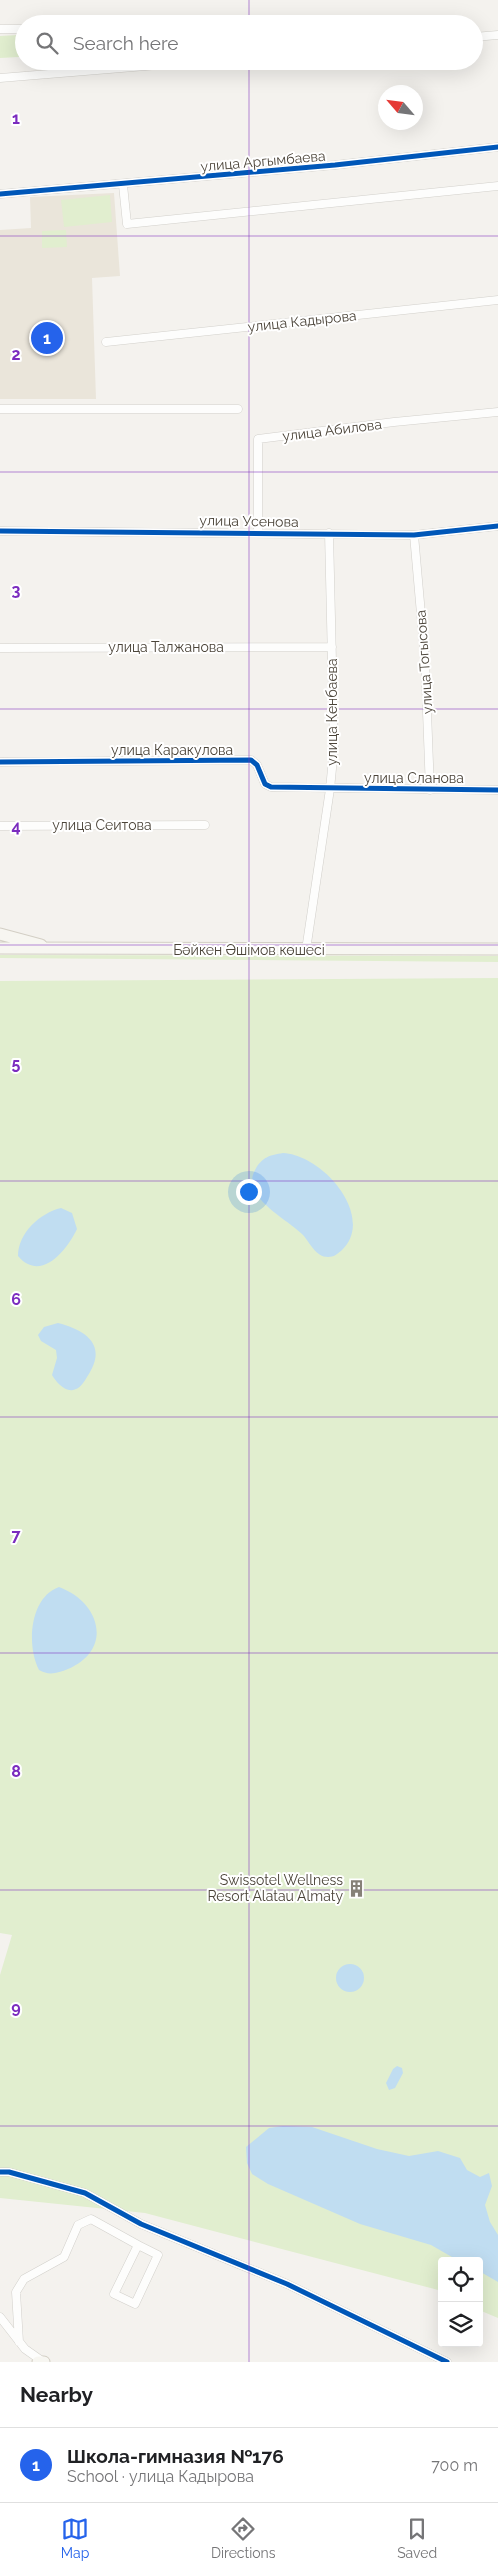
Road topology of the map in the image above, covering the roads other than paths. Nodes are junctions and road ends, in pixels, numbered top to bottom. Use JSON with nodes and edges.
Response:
{"nodes":[{"id":1,"x":0,"y":28,"type":"edge"},
{"id":2,"x":15,"y":29,"type":"edge"},
{"id":3,"x":498,"y":35,"type":"edge"},
{"id":4,"x":483,"y":36,"type":"edge"},
{"id":5,"x":89,"y":70,"type":"edge"},
{"id":6,"x":0,"y":78,"type":"edge"},
{"id":7,"x":498,"y":147,"type":"edge"},
{"id":8,"x":123,"y":185,"type":"junction"},
{"id":9,"x":498,"y":186,"type":"edge"},
{"id":10,"x":0,"y":194,"type":"edge"},
{"id":11,"x":498,"y":300,"type":"edge"},
{"id":12,"x":106,"y":342,"type":"dead end"},
{"id":13,"x":0,"y":409,"type":"edge"},
{"id":14,"x":238,"y":409,"type":"dead end"},
{"id":15,"x":498,"y":412,"type":"edge"},
{"id":16,"x":498,"y":526,"type":"edge"},
{"id":17,"x":0,"y":531,"type":"edge"},
{"id":18,"x":258,"y":532,"type":"junction"},
{"id":19,"x":329,"y":533,"type":"junction"},
{"id":20,"x":414,"y":535,"type":"junction"},
{"id":21,"x":332,"y":647,"type":"junction"},
{"id":22,"x":0,"y":648,"type":"edge"},
{"id":23,"x":0,"y":762,"type":"edge"},
{"id":24,"x":330,"y":789,"type":"junction"},
{"id":25,"x":430,"y":790,"type":"junction"},
{"id":26,"x":498,"y":790,"type":"edge"},
{"id":27,"x":205,"y":825,"type":"dead end"},
{"id":28,"x":0,"y":826,"type":"edge"},
{"id":29,"x":0,"y":934,"type":"edge"},
{"id":30,"x":0,"y":948,"type":"edge"},
{"id":31,"x":57,"y":949,"type":"junction"},
{"id":32,"x":498,"y":949,"type":"edge"},
{"id":33,"x":306,"y":950,"type":"junction"},
{"id":34,"x":0,"y":2172,"type":"edge"},
{"id":35,"x":138,"y":2245,"type":"junction"},
{"id":36,"x":0,"y":2317,"type":"edge"},
{"id":37,"x":19,"y":2342,"type":"junction"},
{"id":38,"x":41,"y":2362,"type":"edge"},
{"id":39,"x":447,"y":2362,"type":"edge"}],
"edges":[{"from":1,"to":2,"type":"street"},
{"from":3,"to":4,"type":"street"},
{"from":5,"to":6,"type":"street"},
{"from":7,"to":8,"type":"street","name":"улица Аргымбаева"},
{"from":8,"to":9,"type":"street"},
{"from":8,"to":10,"type":"street","name":"улица Аргымбаева"},
{"from":11,"to":12,"type":"street","name":"улица Кадырова"},
{"from":13,"to":14,"type":"street"},
{"from":15,"to":18,"type":"street","name":"улица Абилова"},
{"from":16,"to":20,"type":"street","name":"улица Усенова"},
{"from":17,"to":18,"type":"street","name":"улица Усенова"},
{"from":18,"to":19,"type":"street","name":"улица Усенова"},
{"from":19,"to":20,"type":"street","name":"улица Усенова"},
{"from":19,"to":21,"type":"street","name":"улица Кенбаева"},
{"from":20,"to":25,"type":"street","name":"улица Тогысова"},
{"from":21,"to":22,"type":"street","name":"улица Талжанова"},
{"from":21,"to":24,"type":"street","name":"улица Кенбаева"},
{"from":23,"to":24,"type":"street","name":"улица Каракулова"},
{"from":24,"to":25,"type":"street","name":"улица Сланова"},
{"from":24,"to":33,"type":"street","name":"улица Кенбаева"},
{"from":25,"to":26,"type":"street","name":"улица Сланова"},
{"from":27,"to":28,"type":"street","name":"улица Сеитова"},
{"from":29,"to":31,"type":"main road"},
{"from":30,"to":31,"type":"main road","name":"Бәйкен Әшімов көшесі"},
{"from":31,"to":33,"type":"main road","name":"Бәйкен Әшімов көшесі"},
{"from":32,"to":33,"type":"main road","name":"Бәйкен Әшімов көшесі"},
{"from":34,"to":39,"type":"street"},
{"from":35,"to":35,"type":"street"},
{"from":35,"to":37,"type":"street"},
{"from":36,"to":37,"type":"street"},
{"from":37,"to":38,"type":"street"}]}
